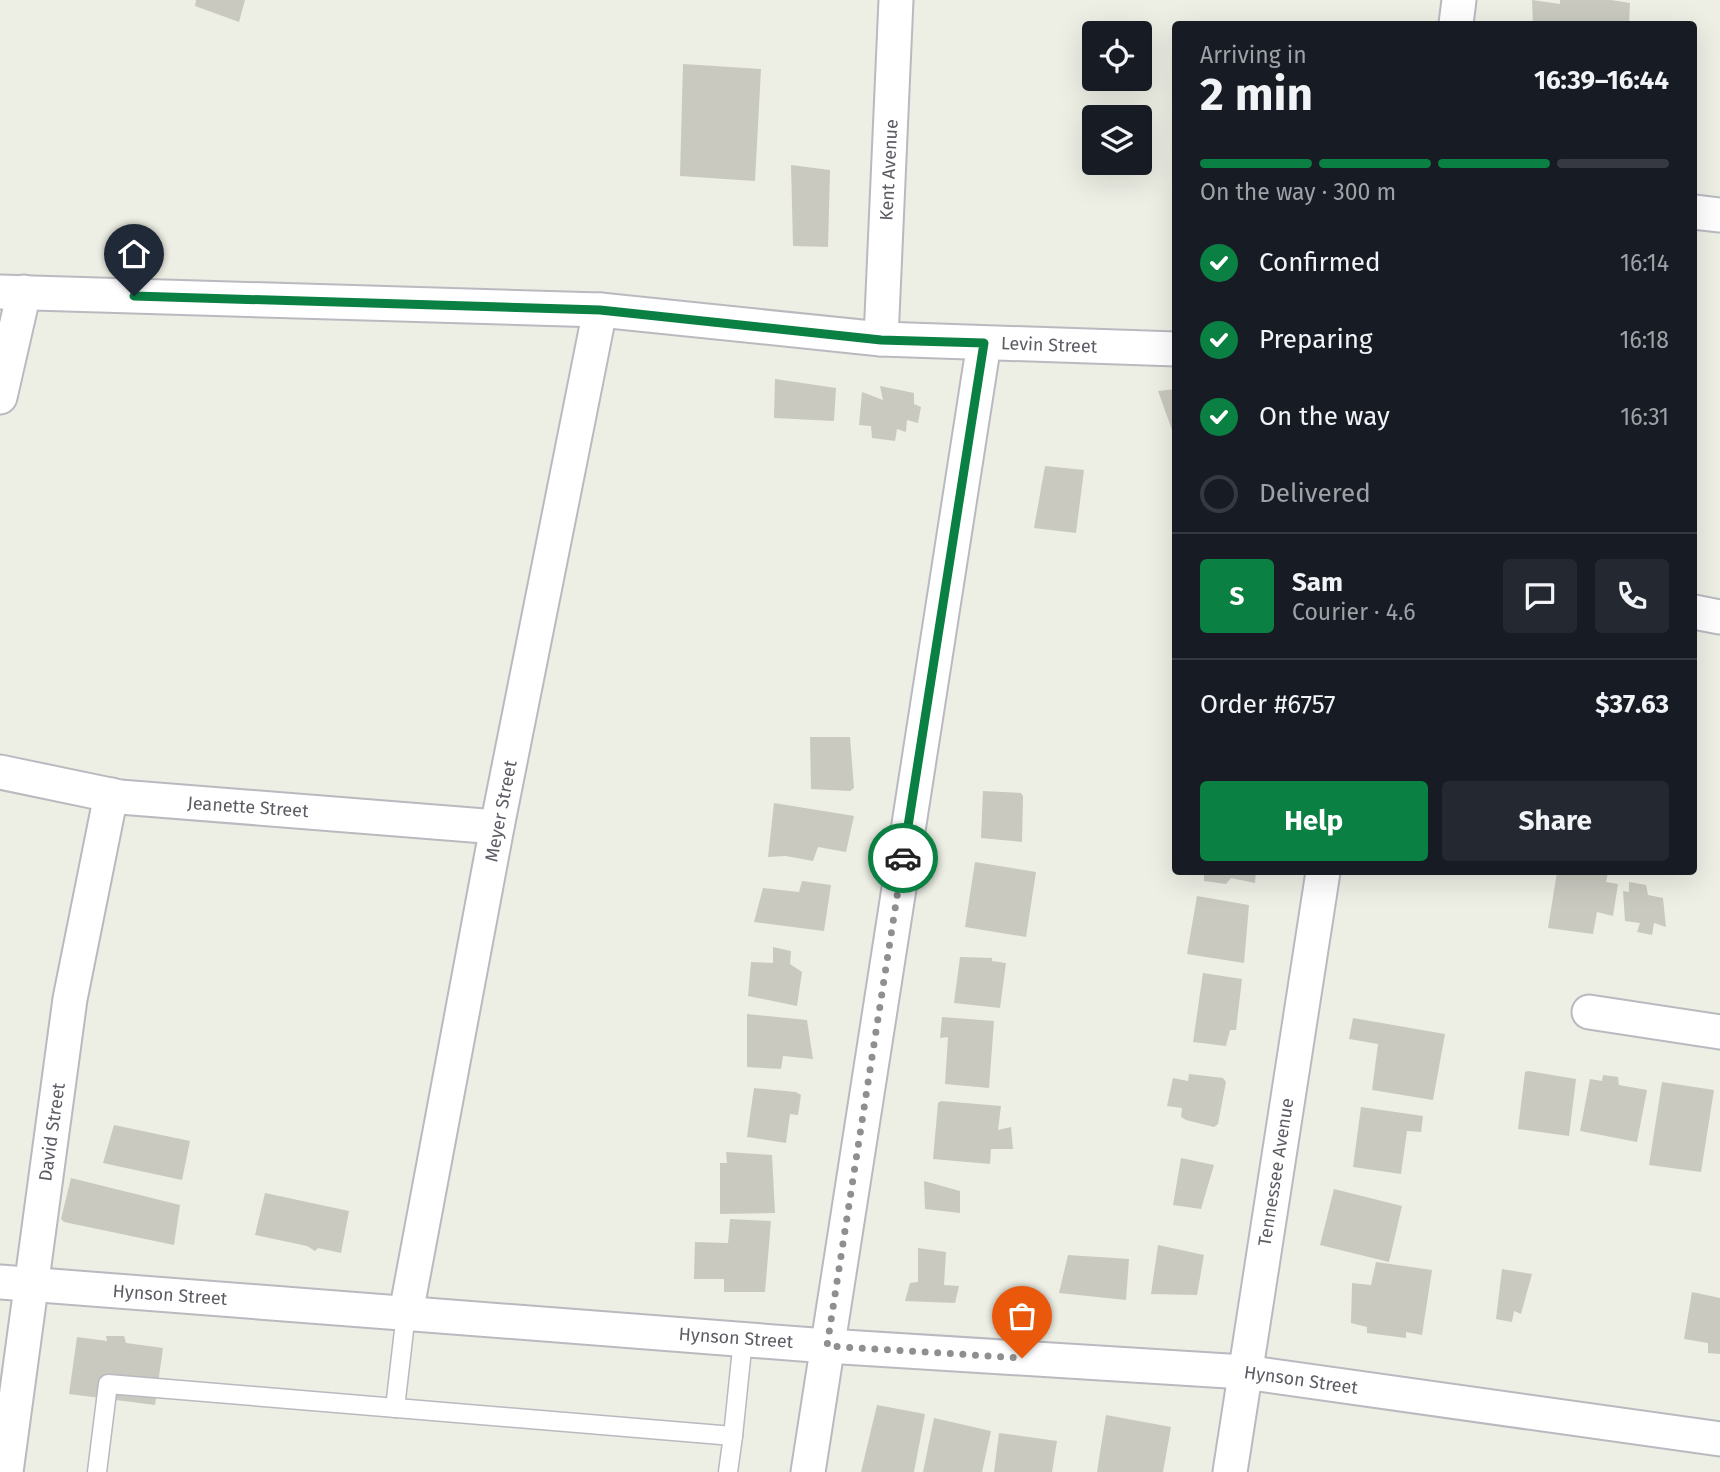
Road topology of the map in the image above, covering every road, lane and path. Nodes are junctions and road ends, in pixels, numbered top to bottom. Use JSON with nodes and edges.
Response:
{"nodes":[{"id":1,"x":896,"y":0,"type":"edge"},
{"id":2,"x":1459,"y":0,"type":"edge"},
{"id":3,"x":1456,"y":21,"type":"edge"},
{"id":4,"x":1697,"y":212,"type":"edge"},
{"id":5,"x":1720,"y":215,"type":"edge"},
{"id":6,"x":12,"y":292,"type":"edge"},
{"id":7,"x":600,"y":310,"type":"junction"},
{"id":8,"x":881,"y":340,"type":"junction"},
{"id":9,"x":984,"y":343,"type":"junction"},
{"id":10,"x":1172,"y":349,"type":"edge"},
{"id":11,"x":0,"y":397,"type":"edge"},
{"id":12,"x":1697,"y":613,"type":"edge"},
{"id":13,"x":1720,"y":617,"type":"edge"},
{"id":14,"x":0,"y":772,"type":"edge"},
{"id":15,"x":111,"y":795,"type":"junction"},
{"id":16,"x":497,"y":827,"type":"junction"},
{"id":17,"x":1323,"y":875,"type":"edge"},
{"id":18,"x":1589,"y":1012,"type":"dead end"},
{"id":19,"x":1720,"y":1032,"type":"edge"},
{"id":20,"x":15,"y":1283,"type":"edge"},
{"id":21,"x":406,"y":1313,"type":"junction"},
{"id":22,"x":743,"y":1339,"type":"junction"},
{"id":23,"x":827,"y":1346,"type":"junction"},
{"id":24,"x":1244,"y":1372,"type":"junction"},
{"id":25,"x":395,"y":1408,"type":"junction"},
{"id":26,"x":733,"y":1436,"type":"junction"},
{"id":27,"x":1720,"y":1439,"type":"edge"},
{"id":28,"x":6,"y":1472,"type":"edge"},
{"id":29,"x":97,"y":1472,"type":"edge"},
{"id":30,"x":729,"y":1472,"type":"edge"},
{"id":31,"x":808,"y":1472,"type":"edge"},
{"id":32,"x":1230,"y":1472,"type":"edge"}],
"edges":[{"from":1,"to":8,"type":"street","name":"Kent Avenue"},
{"from":2,"to":3,"type":"street"},
{"from":4,"to":5,"type":"street"},
{"from":6,"to":7,"type":"street","name":"Levin Street"},
{"from":6,"to":11,"type":"street"},
{"from":7,"to":8,"type":"street","name":"Levin Street"},
{"from":7,"to":16,"type":"street","name":"Meyer Street"},
{"from":8,"to":9,"type":"street","name":"Levin Street"},
{"from":9,"to":10,"type":"street","name":"Levin Street"},
{"from":9,"to":23,"type":"street"},
{"from":12,"to":13,"type":"street"},
{"from":14,"to":15,"type":"street","name":"Jeanette Street"},
{"from":15,"to":16,"type":"street","name":"Jeanette Street"},
{"from":15,"to":20,"type":"street","name":"David Street"},
{"from":16,"to":21,"type":"street","name":"Meyer Street"},
{"from":17,"to":24,"type":"street","name":"Tennessee Avenue"},
{"from":18,"to":19,"type":"street"},
{"from":20,"to":21,"type":"street","name":"Hynson Street"},
{"from":20,"to":28,"type":"street","name":"David Street"},
{"from":21,"to":22,"type":"street","name":"Hynson Street"},
{"from":21,"to":25,"type":"lane"},
{"from":22,"to":23,"type":"street","name":"Hynson Street"},
{"from":22,"to":26,"type":"lane"},
{"from":23,"to":24,"type":"street","name":"Hynson Street"},
{"from":23,"to":31,"type":"street"},
{"from":24,"to":27,"type":"street","name":"Hynson Street"},
{"from":24,"to":32,"type":"street","name":"Tennessee Avenue"},
{"from":25,"to":26,"type":"lane"},
{"from":25,"to":29,"type":"lane"},
{"from":26,"to":30,"type":"lane"}]}
